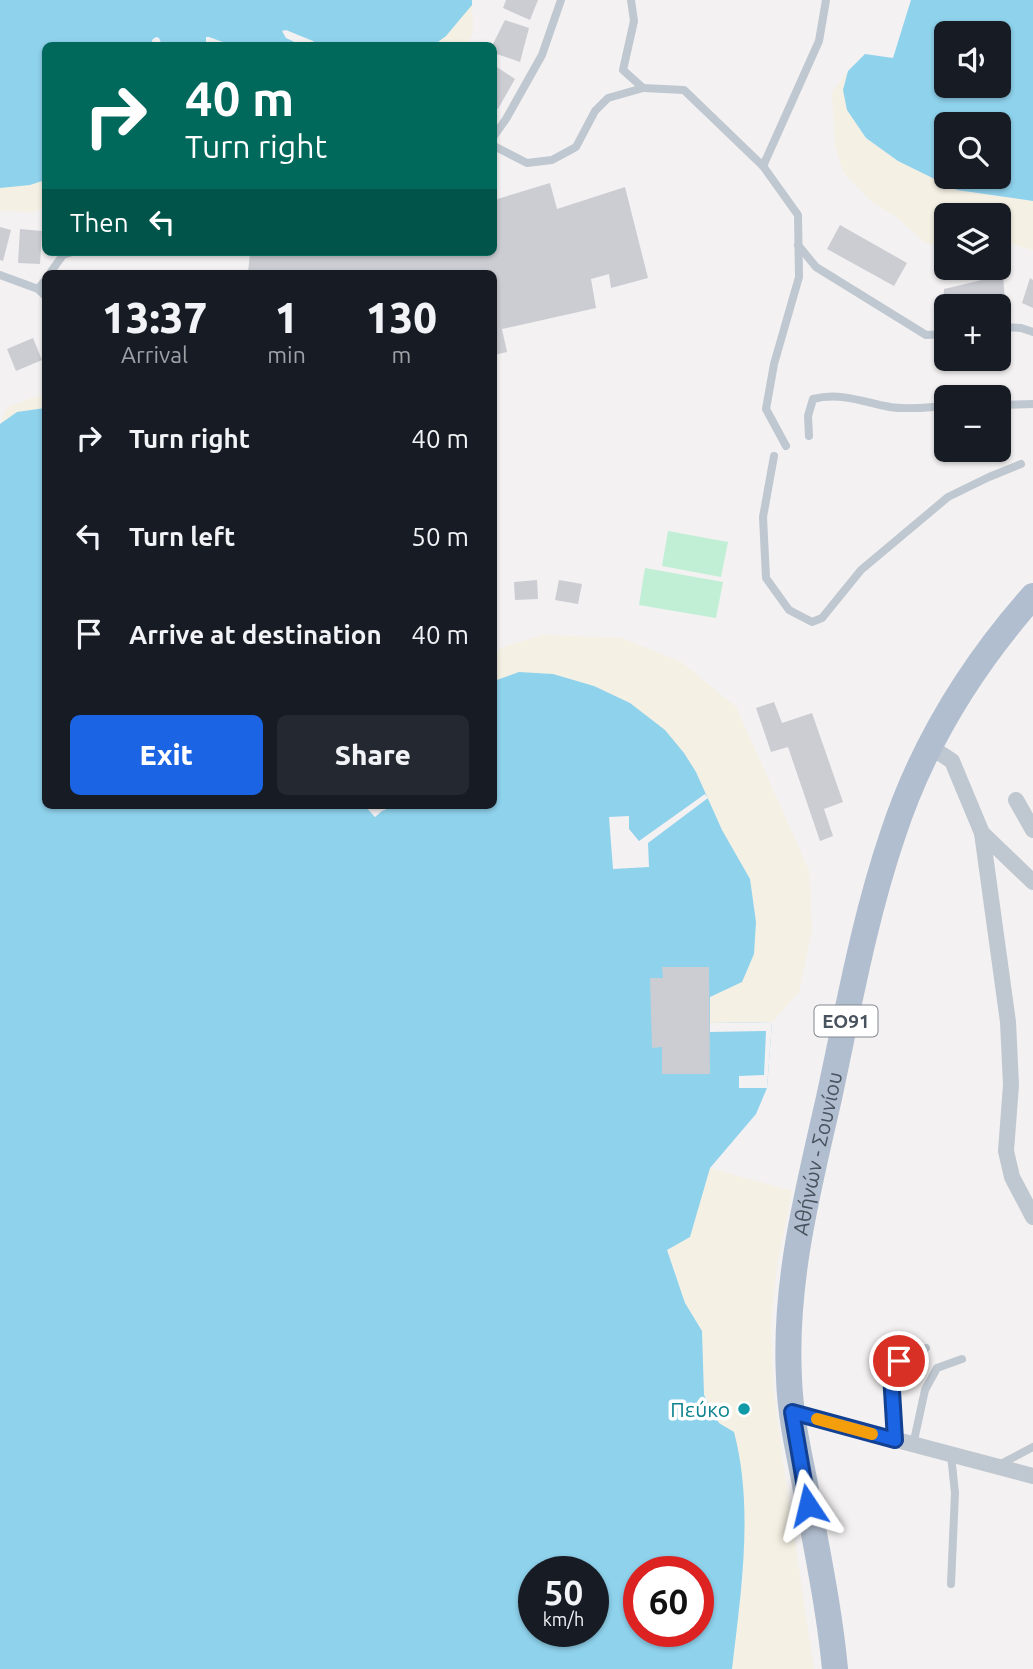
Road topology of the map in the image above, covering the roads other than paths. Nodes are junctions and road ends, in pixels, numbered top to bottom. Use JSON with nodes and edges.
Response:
{"nodes":[{"id":1,"x":561,"y":0,"type":"edge"},
{"id":2,"x":631,"y":0,"type":"edge"},
{"id":3,"x":826,"y":0,"type":"edge"},
{"id":4,"x":643,"y":88,"type":"junction"},
{"id":5,"x":497,"y":132,"type":"edge"},
{"id":6,"x":497,"y":148,"type":"edge"},
{"id":7,"x":762,"y":166,"type":"junction"},
{"id":8,"x":798,"y":245,"type":"junction"},
{"id":9,"x":0,"y":275,"type":"edge"},
{"id":10,"x":42,"y":284,"type":"edge"},
{"id":11,"x":38,"y":289,"type":"junction"},
{"id":12,"x":42,"y":293,"type":"edge"},
{"id":13,"x":1011,"y":328,"type":"edge"},
{"id":14,"x":1033,"y":332,"type":"edge"},
{"id":15,"x":934,"y":335,"type":"edge"},
{"id":16,"x":1033,"y":404,"type":"edge"},
{"id":17,"x":1011,"y":405,"type":"edge"},
{"id":18,"x":934,"y":406,"type":"edge"},
{"id":19,"x":809,"y":436,"type":"dead end"},
{"id":20,"x":786,"y":446,"type":"dead end"},
{"id":21,"x":774,"y":456,"type":"dead end"},
{"id":22,"x":1021,"y":464,"type":"dead end"},
{"id":23,"x":1033,"y":596,"type":"edge"},
{"id":24,"x":929,"y":746,"type":"junction"},
{"id":25,"x":1016,"y":800,"type":"dead end"},
{"id":26,"x":1033,"y":830,"type":"edge"},
{"id":27,"x":982,"y":834,"type":"junction"},
{"id":28,"x":1033,"y":882,"type":"edge"},
{"id":29,"x":1033,"y":1217,"type":"edge"},
{"id":30,"x":926,"y":1348,"type":"dead end"},
{"id":31,"x":962,"y":1359,"type":"dead end"},
{"id":32,"x":792,"y":1412,"type":"junction"},
{"id":33,"x":895,"y":1440,"type":"junction"},
{"id":34,"x":913,"y":1445,"type":"junction"},
{"id":35,"x":1033,"y":1447,"type":"edge"},
{"id":36,"x":951,"y":1455,"type":"junction"},
{"id":37,"x":994,"y":1467,"type":"junction"},
{"id":38,"x":1033,"y":1475,"type":"edge"},
{"id":39,"x":951,"y":1584,"type":"dead end"},
{"id":40,"x":835,"y":1669,"type":"edge"}],
"edges":[{"from":1,"to":5,"type":"lane"},
{"from":2,"to":4,"type":"lane"},
{"from":3,"to":7,"type":"lane"},
{"from":4,"to":6,"type":"lane"},
{"from":4,"to":7,"type":"lane"},
{"from":7,"to":8,"type":"lane"},
{"from":8,"to":15,"type":"lane"},
{"from":8,"to":20,"type":"lane"},
{"from":9,"to":11,"type":"lane"},
{"from":10,"to":11,"type":"lane"},
{"from":11,"to":12,"type":"lane"},
{"from":13,"to":14,"type":"lane"},
{"from":16,"to":17,"type":"lane"},
{"from":18,"to":19,"type":"lane"},
{"from":21,"to":22,"type":"lane"},
{"from":23,"to":24,"type":"main road","name":"Αθήνών - Σουνίου","number":"ΕΟ91"},
{"from":24,"to":27,"type":"street"},
{"from":24,"to":32,"type":"main road","name":"Αθήνών - Σουνίου","number":"ΕΟ91"},
{"from":25,"to":26,"type":"street"},
{"from":27,"to":28,"type":"street"},
{"from":27,"to":29,"type":"street"},
{"from":30,"to":33,"type":"lane"},
{"from":31,"to":34,"type":"lane"},
{"from":32,"to":33,"type":"street"},
{"from":32,"to":40,"type":"main road","name":"Αθήνών - Σουνίου","number":"ΕΟ91"},
{"from":33,"to":34,"type":"street"},
{"from":34,"to":36,"type":"street"},
{"from":35,"to":37,"type":"lane"},
{"from":36,"to":37,"type":"street"},
{"from":36,"to":39,"type":"lane"},
{"from":37,"to":38,"type":"street"}]}
